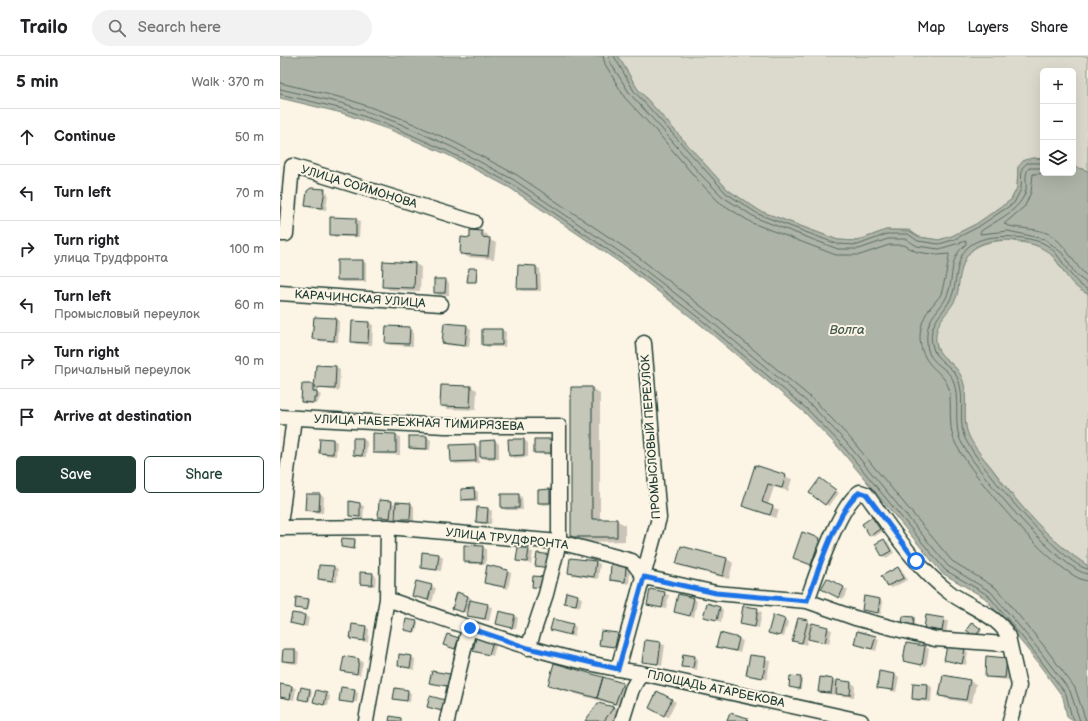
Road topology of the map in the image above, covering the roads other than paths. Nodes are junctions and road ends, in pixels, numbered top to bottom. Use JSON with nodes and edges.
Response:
{"nodes":[{"id":1,"x":474,"y":222,"type":"dead end"},
{"id":2,"x":280,"y":234,"type":"edge"},
{"id":3,"x":280,"y":293,"type":"edge"},
{"id":4,"x":441,"y":304,"type":"dead end"},
{"id":5,"x":644,"y":343,"type":"dead end"},
{"id":6,"x":287,"y":418,"type":"edge"},
{"id":7,"x":280,"y":525,"type":"edge"},
{"id":8,"x":388,"y":527,"type":"junction"},
{"id":9,"x":280,"y":528,"type":"edge"},
{"id":10,"x":559,"y":542,"type":"junction"},
{"id":11,"x":644,"y":577,"type":"junction"},
{"id":12,"x":387,"y":598,"type":"junction"},
{"id":13,"x":807,"y":601,"type":"junction"},
{"id":14,"x":470,"y":628,"type":"junction"},
{"id":15,"x":1007,"y":643,"type":"junction"},
{"id":16,"x":528,"y":648,"type":"junction"},
{"id":17,"x":618,"y":669,"type":"junction"},
{"id":18,"x":641,"y":673,"type":"junction"},
{"id":19,"x":627,"y":718,"type":"edge"},
{"id":20,"x":366,"y":721,"type":"edge"},
{"id":21,"x":446,"y":721,"type":"edge"},
{"id":22,"x":861,"y":721,"type":"edge"},
{"id":23,"x":1010,"y":721,"type":"edge"}],
"edges":[{"from":1,"to":2,"type":"street","name":"УЛИЦА СОЙМОНОВА"},
{"from":3,"to":4,"type":"street","name":"КАРАЧИНСКАЯ УЛИЦА"},
{"from":5,"to":11,"type":"street","name":"ПРОМЫСЛОВЫЙ ПЕРЕУЛОК"},
{"from":6,"to":7,"type":"street"},
{"from":6,"to":10,"type":"street","name":"УЛИЦА НАБЕРЕЖНАЯ ТИМИРЯЗЕВА"},
{"from":8,"to":9,"type":"street","name":"УЛИЦА ТРУДФРОНТА"},
{"from":8,"to":10,"type":"street","name":"УЛИЦА ТРУДФРОНТА"},
{"from":8,"to":12,"type":"street"},
{"from":10,"to":11,"type":"street","name":"УЛИЦА ТРУДФРОНТА"},
{"from":10,"to":16,"type":"street"},
{"from":11,"to":13,"type":"street"},
{"from":11,"to":17,"type":"street","name":"ПРОМЫСЛОВЫЙ ПЕРЕУЛОК"},
{"from":12,"to":14,"type":"street","name":"ПЛОЩАДЬ АТАРБЕКОВА"},
{"from":12,"to":20,"type":"street"},
{"from":13,"to":15,"type":"street"},
{"from":13,"to":15,"type":"street"},
{"from":14,"to":16,"type":"street","name":"ПЛОЩАДЬ АТАРБЕКОВА"},
{"from":14,"to":21,"type":"street"},
{"from":15,"to":23,"type":"street"},
{"from":16,"to":17,"type":"street","name":"ПЛОЩАДЬ АТАРБЕКОВА"},
{"from":17,"to":18,"type":"street","name":"ПЛОЩАДЬ АТАРБЕКОВА"},
{"from":18,"to":19,"type":"street"},
{"from":18,"to":22,"type":"street","name":"ПЛОЩАДЬ АТАРБЕКОВА"}]}
